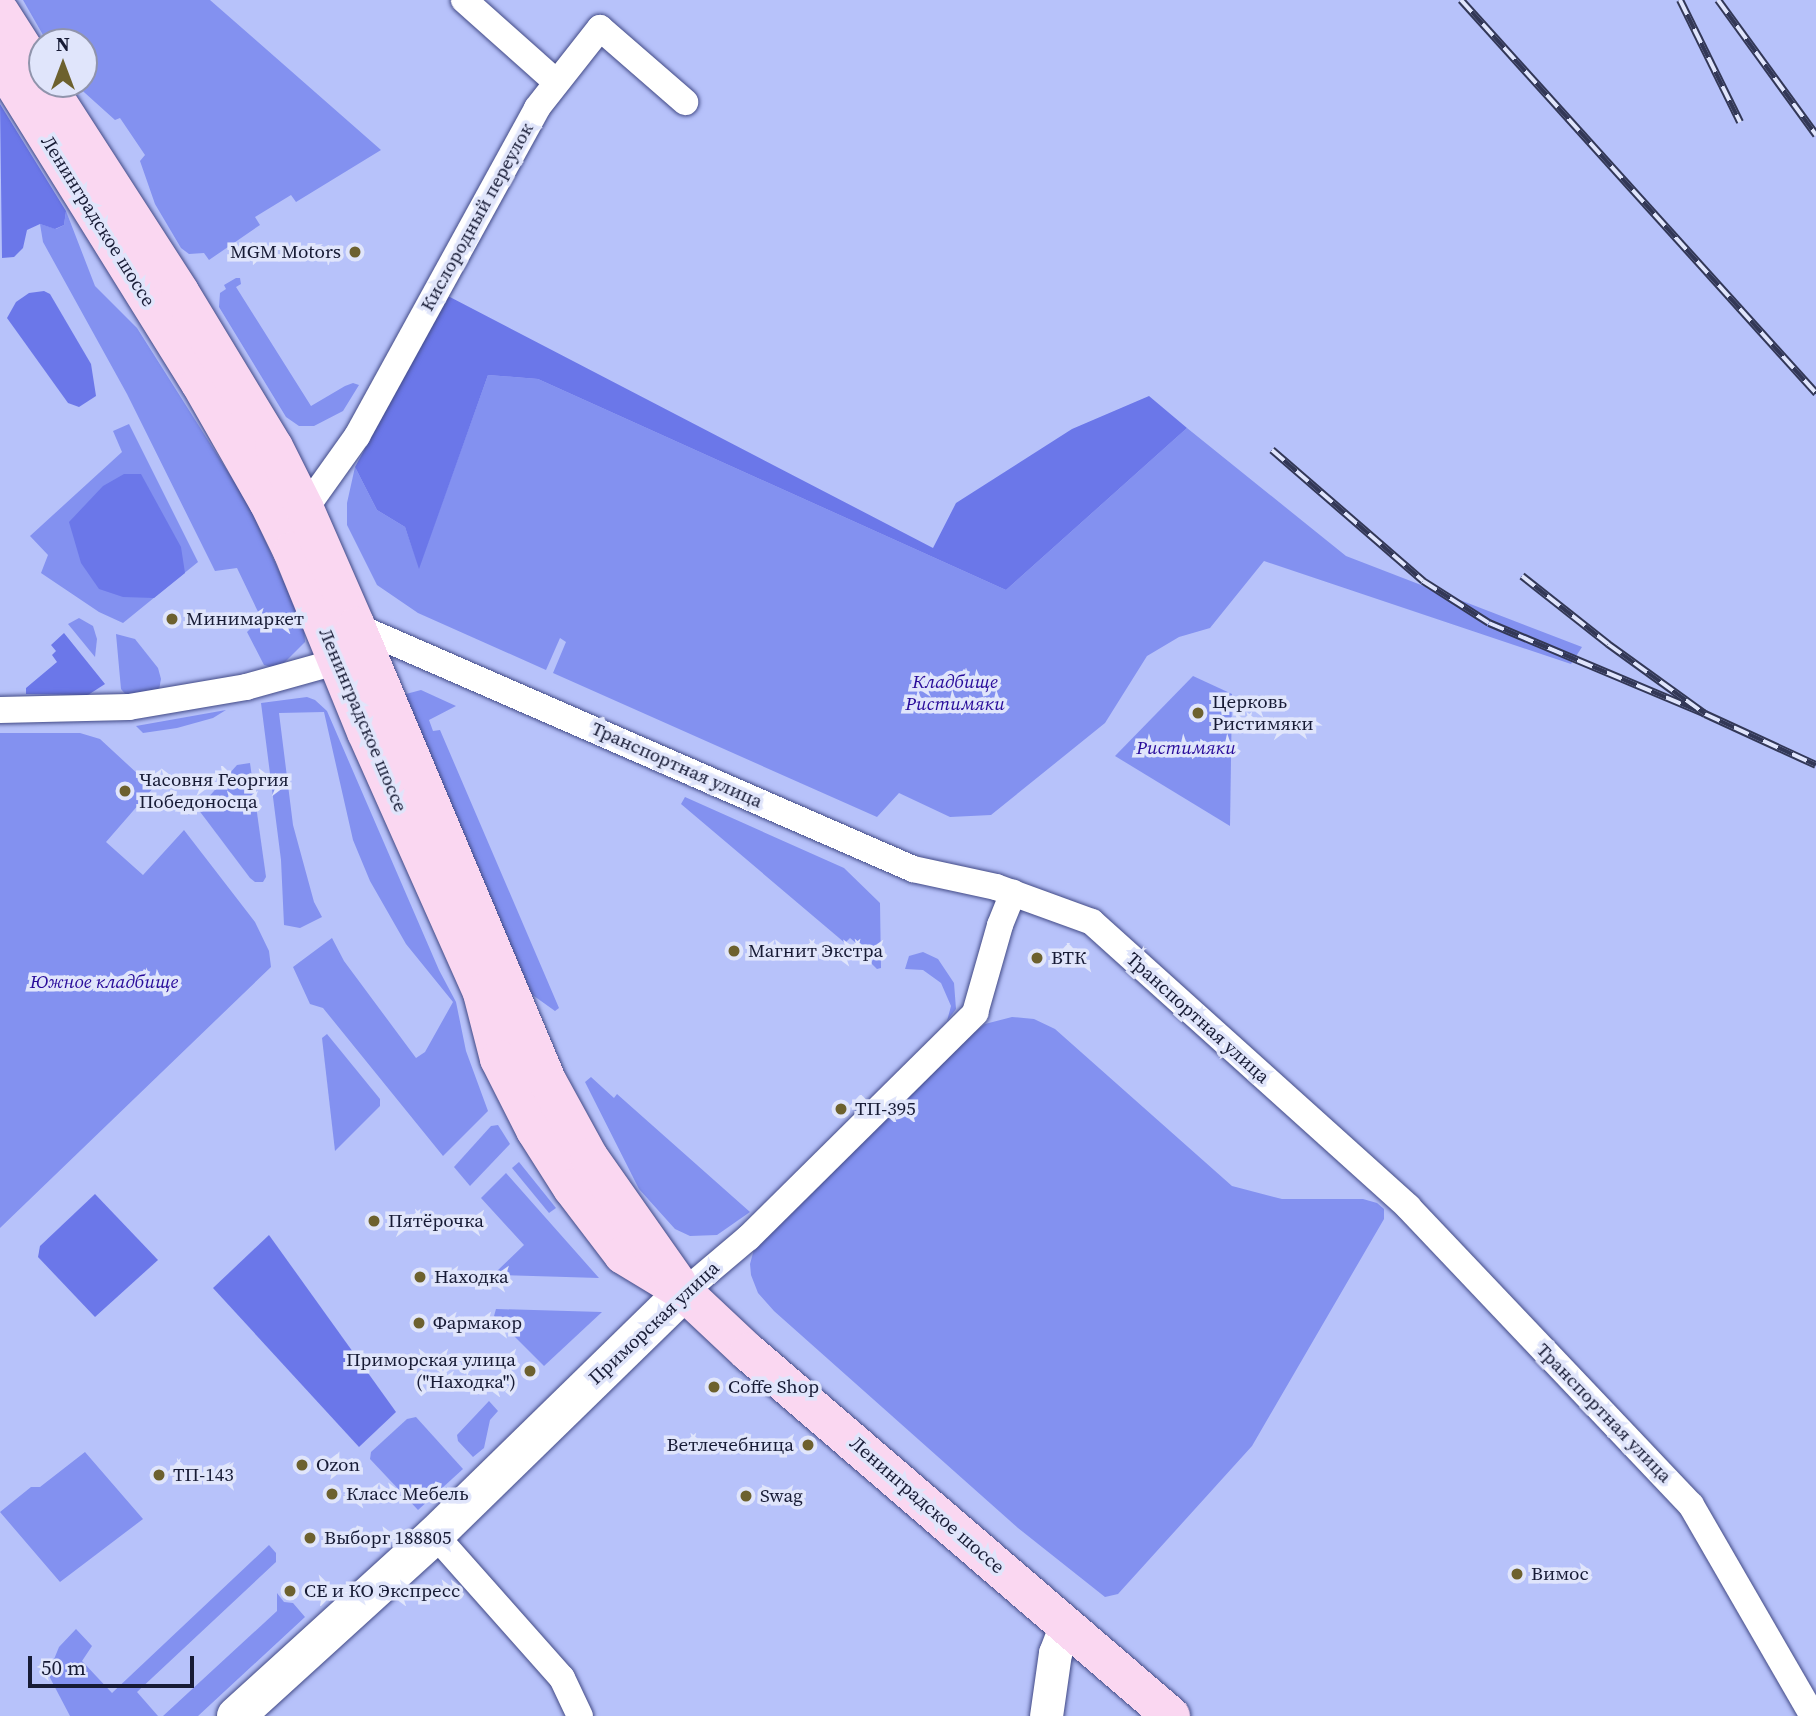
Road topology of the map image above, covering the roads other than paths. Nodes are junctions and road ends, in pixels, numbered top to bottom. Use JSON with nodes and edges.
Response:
{"nodes":[{"id":1,"x":464,"y":0,"type":"edge"},
{"id":2,"x":0,"y":12,"type":"edge"},
{"id":3,"x":28,"y":56,"type":"edge"},
{"id":4,"x":0,"y":62,"type":"edge"},
{"id":5,"x":555,"y":81,"type":"junction"},
{"id":6,"x":55,"y":98,"type":"edge"},
{"id":7,"x":685,"y":103,"type":"dead end"},
{"id":8,"x":305,"y":509,"type":"junction"},
{"id":9,"x":356,"y":626,"type":"junction"},
{"id":10,"x":338,"y":661,"type":"junction"},
{"id":11,"x":0,"y":710,"type":"edge"},
{"id":12,"x":1013,"y":893,"type":"junction"},
{"id":13,"x":684,"y":1293,"type":"junction"},
{"id":14,"x":435,"y":1535,"type":"junction"},
{"id":15,"x":1066,"y":1625,"type":"junction"},
{"id":16,"x":236,"y":1716,"type":"edge"},
{"id":17,"x":580,"y":1716,"type":"edge"},
{"id":18,"x":1046,"y":1716,"type":"edge"},
{"id":19,"x":1171,"y":1716,"type":"edge"},
{"id":20,"x":1813,"y":1716,"type":"edge"}],
"edges":[{"from":1,"to":5,"type":"street"},
{"from":2,"to":3,"type":"main road"},
{"from":4,"to":10,"type":"main road","name":"Ленинградское шоссе"},
{"from":5,"to":7,"type":"street","name":"Кислородный переулок"},
{"from":5,"to":8,"type":"street","name":"Кислородный переулок"},
{"from":6,"to":8,"type":"main road","name":"Ленинградское шоссе"},
{"from":8,"to":9,"type":"main road","name":"Ленинградское шоссе"},
{"from":9,"to":12,"type":"street","name":"Транспортная улица"},
{"from":9,"to":13,"type":"main road","name":"Ленинградское шоссе"},
{"from":10,"to":11,"type":"street"},
{"from":10,"to":13,"type":"main road","name":"Ленинградское шоссе"},
{"from":12,"to":13,"type":"street","name":"Приморская улица"},
{"from":12,"to":20,"type":"street","name":"Транспортная улица"},
{"from":13,"to":14,"type":"main road","name":"Приморская улица"},
{"from":13,"to":15,"type":"main road","name":"Ленинградское шоссе"},
{"from":14,"to":16,"type":"main road","name":"Приморская улица"},
{"from":14,"to":17,"type":"street"},
{"from":15,"to":18,"type":"street"},
{"from":15,"to":19,"type":"main road","name":"Ленинградское шоссе"}]}
